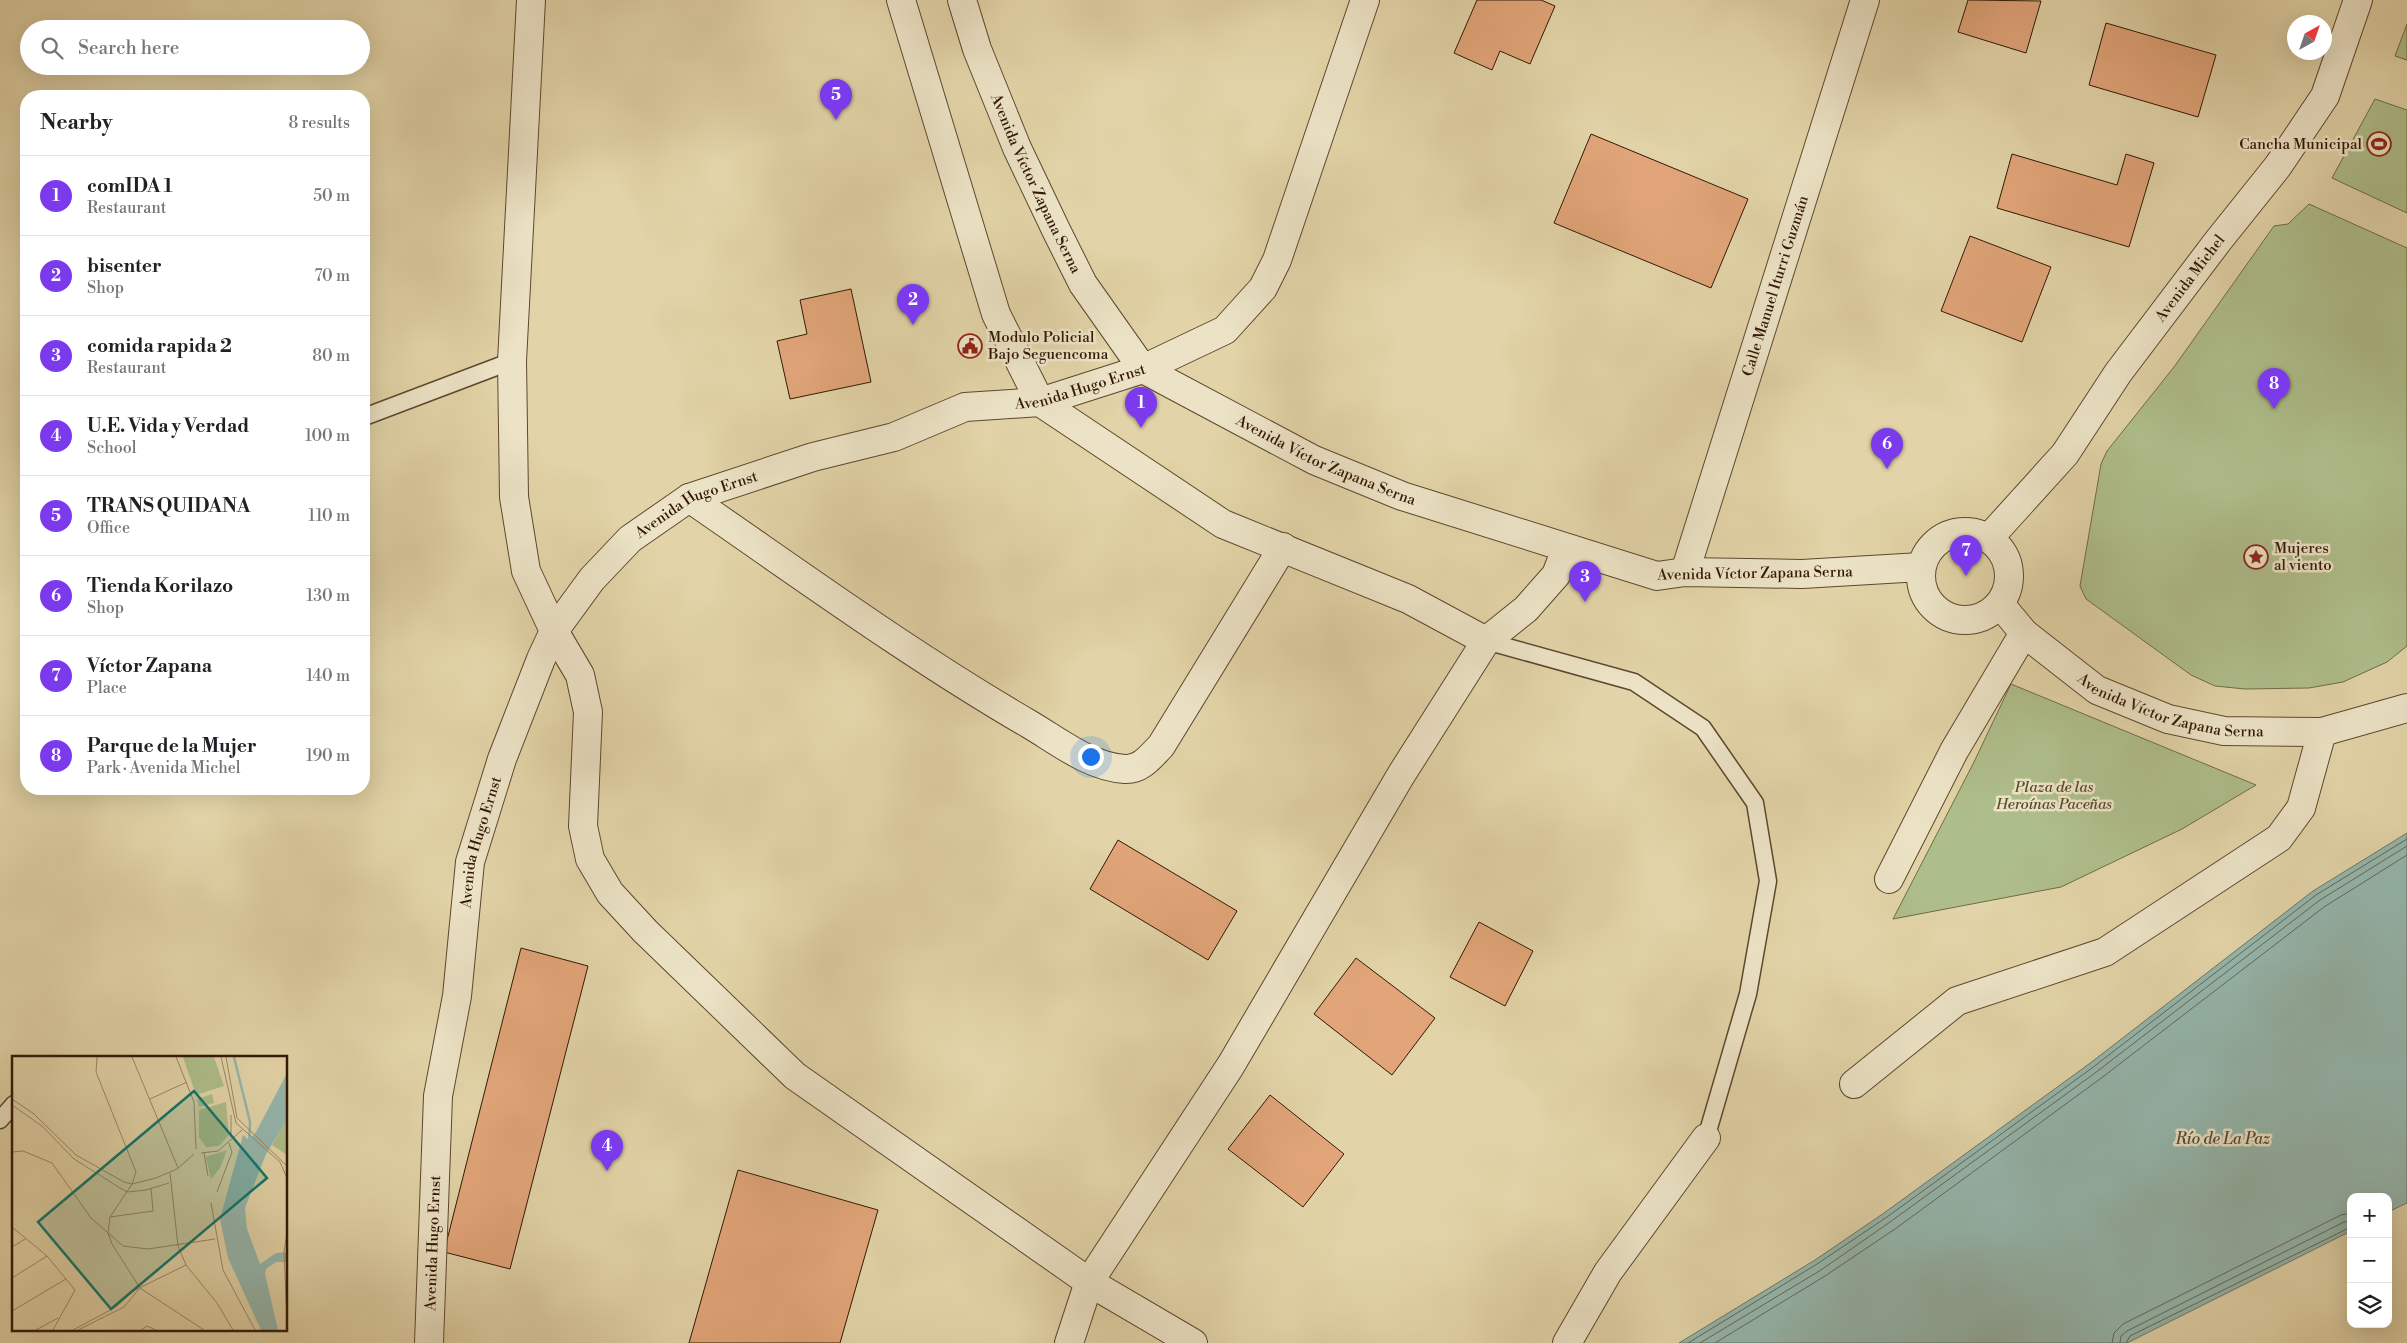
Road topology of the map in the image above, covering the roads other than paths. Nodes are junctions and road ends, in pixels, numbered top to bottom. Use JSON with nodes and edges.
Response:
{"nodes":[{"id":1,"x":531,"y":0,"type":"edge"},
{"id":2,"x":901,"y":0,"type":"edge"},
{"id":3,"x":962,"y":0,"type":"edge"},
{"id":4,"x":1365,"y":0,"type":"edge"},
{"id":5,"x":1865,"y":0,"type":"edge"},
{"id":6,"x":2358,"y":0,"type":"edge"},
{"id":7,"x":512,"y":361,"type":"junction"},
{"id":8,"x":1143,"y":369,"type":"junction"},
{"id":9,"x":1040,"y":402,"type":"junction"},
{"id":10,"x":370,"y":415,"type":"edge"},
{"id":11,"x":689,"y":498,"type":"junction"},
{"id":12,"x":1989,"y":538,"type":"junction"},
{"id":13,"x":1283,"y":547,"type":"junction"},
{"id":14,"x":1566,"y":549,"type":"junction"},
{"id":15,"x":1921,"y":567,"type":"junction"},
{"id":16,"x":1685,"y":572,"type":"junction"},
{"id":17,"x":2000,"y":604,"type":"junction"},
{"id":18,"x":554,"y":631,"type":"junction"},
{"id":19,"x":2024,"y":633,"type":"junction"},
{"id":20,"x":1486,"y":642,"type":"junction"},
{"id":21,"x":2407,"y":689,"type":"edge"},
{"id":22,"x":2407,"y":708,"type":"edge"},
{"id":23,"x":2371,"y":716,"type":"junction"},
{"id":24,"x":2322,"y":732,"type":"junction"},
{"id":25,"x":1889,"y":879,"type":"dead end"},
{"id":26,"x":1854,"y":1084,"type":"dead end"},
{"id":27,"x":12,"y":1106,"type":"edge"},
{"id":28,"x":0,"y":1120,"type":"edge"},
{"id":29,"x":1706,"y":1138,"type":"joint"},
{"id":30,"x":1089,"y":1282,"type":"junction"},
{"id":31,"x":429,"y":1343,"type":"edge"},
{"id":32,"x":1069,"y":1343,"type":"edge"},
{"id":33,"x":1193,"y":1343,"type":"edge"},
{"id":34,"x":1567,"y":1343,"type":"edge"}],
"edges":[{"from":1,"to":7,"type":"street"},
{"from":2,"to":9,"type":"street"},
{"from":3,"to":8,"type":"street","name":"Avenida Víctor Zapana Serna"},
{"from":4,"to":8,"type":"street","name":"Avenida Hugo Ernst"},
{"from":5,"to":16,"type":"street","name":"Calle Manuel Iturri Guzmán"},
{"from":6,"to":12,"type":"street","name":"Avenida Michel"},
{"from":7,"to":10,"type":"lane"},
{"from":7,"to":18,"type":"street"},
{"from":8,"to":9,"type":"street","name":"Avenida Hugo Ernst"},
{"from":8,"to":14,"type":"street","name":"Avenida Víctor Zapana Serna"},
{"from":9,"to":11,"type":"street","name":"Avenida Hugo Ernst"},
{"from":9,"to":13,"type":"street"},
{"from":11,"to":13,"type":"street"},
{"from":11,"to":18,"type":"street","name":"Avenida Hugo Ernst"},
{"from":12,"to":15,"type":"street"},
{"from":12,"to":17,"type":"street"},
{"from":13,"to":20,"type":"street"},
{"from":14,"to":16,"type":"street","name":"Avenida Víctor Zapana Serna"},
{"from":14,"to":20,"type":"street"},
{"from":15,"to":16,"type":"street","name":"Avenida Víctor Zapana Serna"},
{"from":15,"to":17,"type":"street"},
{"from":17,"to":19,"type":"street","name":"Avenida Víctor Zapana Serna"},
{"from":18,"to":30,"type":"street"},
{"from":18,"to":31,"type":"street","name":"Avenida Hugo Ernst"},
{"from":19,"to":24,"type":"street","name":"Avenida Víctor Zapana Serna"},
{"from":19,"to":25,"type":"street"},
{"from":20,"to":29,"type":"lane"},
{"from":20,"to":30,"type":"street"},
{"from":21,"to":23,"type":"street","name":"Avenida Víctor Zapana Serna"},
{"from":22,"to":23,"type":"street","name":"Avenida Víctor Zapana Serna"},
{"from":23,"to":24,"type":"street","name":"Avenida Víctor Zapana Serna"},
{"from":24,"to":26,"type":"street"},
{"from":27,"to":28,"type":"lane"},
{"from":29,"to":34,"type":"street"},
{"from":30,"to":32,"type":"street"},
{"from":30,"to":33,"type":"street"}]}
